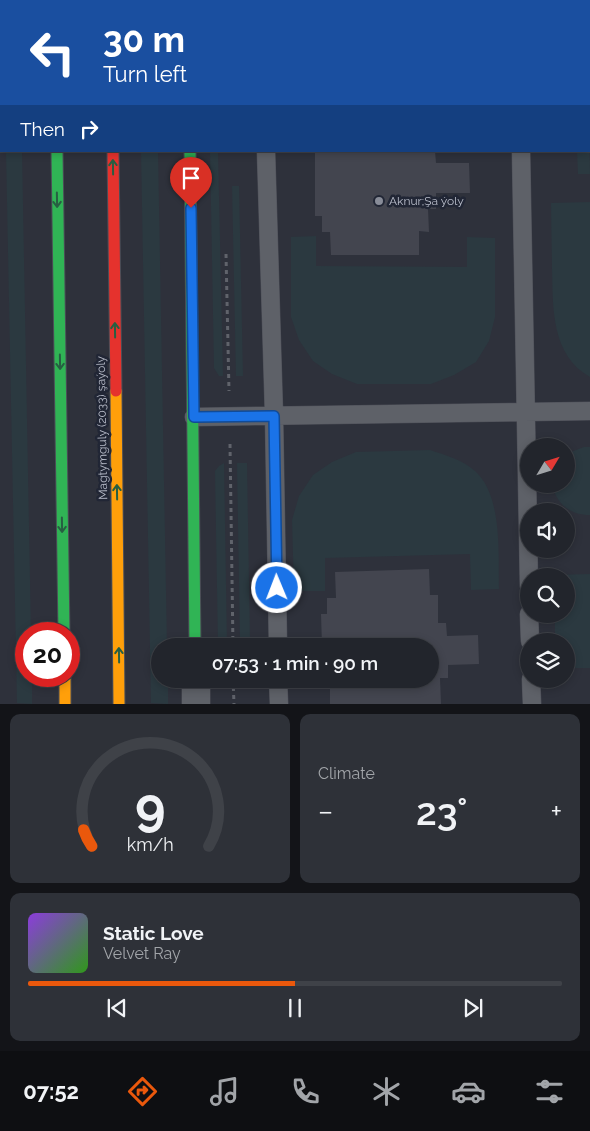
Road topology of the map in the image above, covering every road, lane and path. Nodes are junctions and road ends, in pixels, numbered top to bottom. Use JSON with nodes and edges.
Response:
{"nodes":[{"id":1,"x":57,"y":152,"type":"edge"},
{"id":2,"x":113,"y":152,"type":"edge"},
{"id":3,"x":190,"y":152,"type":"edge"},
{"id":4,"x":266,"y":152,"type":"edge"},
{"id":5,"x":521,"y":152,"type":"edge"},
{"id":6,"x":590,"y":411,"type":"edge"},
{"id":7,"x":524,"y":412,"type":"junction"},
{"id":8,"x":274,"y":416,"type":"junction"},
{"id":9,"x":194,"y":417,"type":"junction"},
{"id":10,"x":528,"y":568,"type":"edge"},
{"id":11,"x":64,"y":622,"type":"edge"},
{"id":12,"x":195,"y":638,"type":"edge"},
{"id":13,"x":278,"y":638,"type":"edge"},
{"id":14,"x":65,"y":687,"type":"edge"},
{"id":15,"x":196,"y":688,"type":"edge"},
{"id":16,"x":233,"y":688,"type":"edge"},
{"id":17,"x":278,"y":688,"type":"edge"},
{"id":18,"x":531,"y":688,"type":"edge"},
{"id":19,"x":65,"y":704,"type":"edge"},
{"id":20,"x":119,"y":704,"type":"edge"},
{"id":21,"x":196,"y":704,"type":"edge"},
{"id":22,"x":234,"y":704,"type":"edge"},
{"id":23,"x":279,"y":704,"type":"edge"},
{"id":24,"x":532,"y":704,"type":"edge"}],
"edges":[{"from":1,"to":11,"type":"main road","one_way":true},
{"from":20,"to":2,"type":"main road","name":"Magtymguly (2033) şaýoly","one_way":true},
{"from":3,"to":9,"type":"main road"},
{"from":4,"to":8,"type":"lane"},
{"from":5,"to":7,"type":"lane"},
{"from":6,"to":7,"type":"lane"},
{"from":7,"to":8,"type":"lane"},
{"from":7,"to":10,"type":"lane"},
{"from":8,"to":9,"type":"lane"},
{"from":8,"to":13,"type":"lane"},
{"from":9,"to":12,"type":"main road"},
{"from":14,"to":19,"type":"main road"},
{"from":15,"to":21,"type":"street"},
{"from":16,"to":22,"type":"path"},
{"from":17,"to":23,"type":"lane"},
{"from":18,"to":24,"type":"lane"}]}
